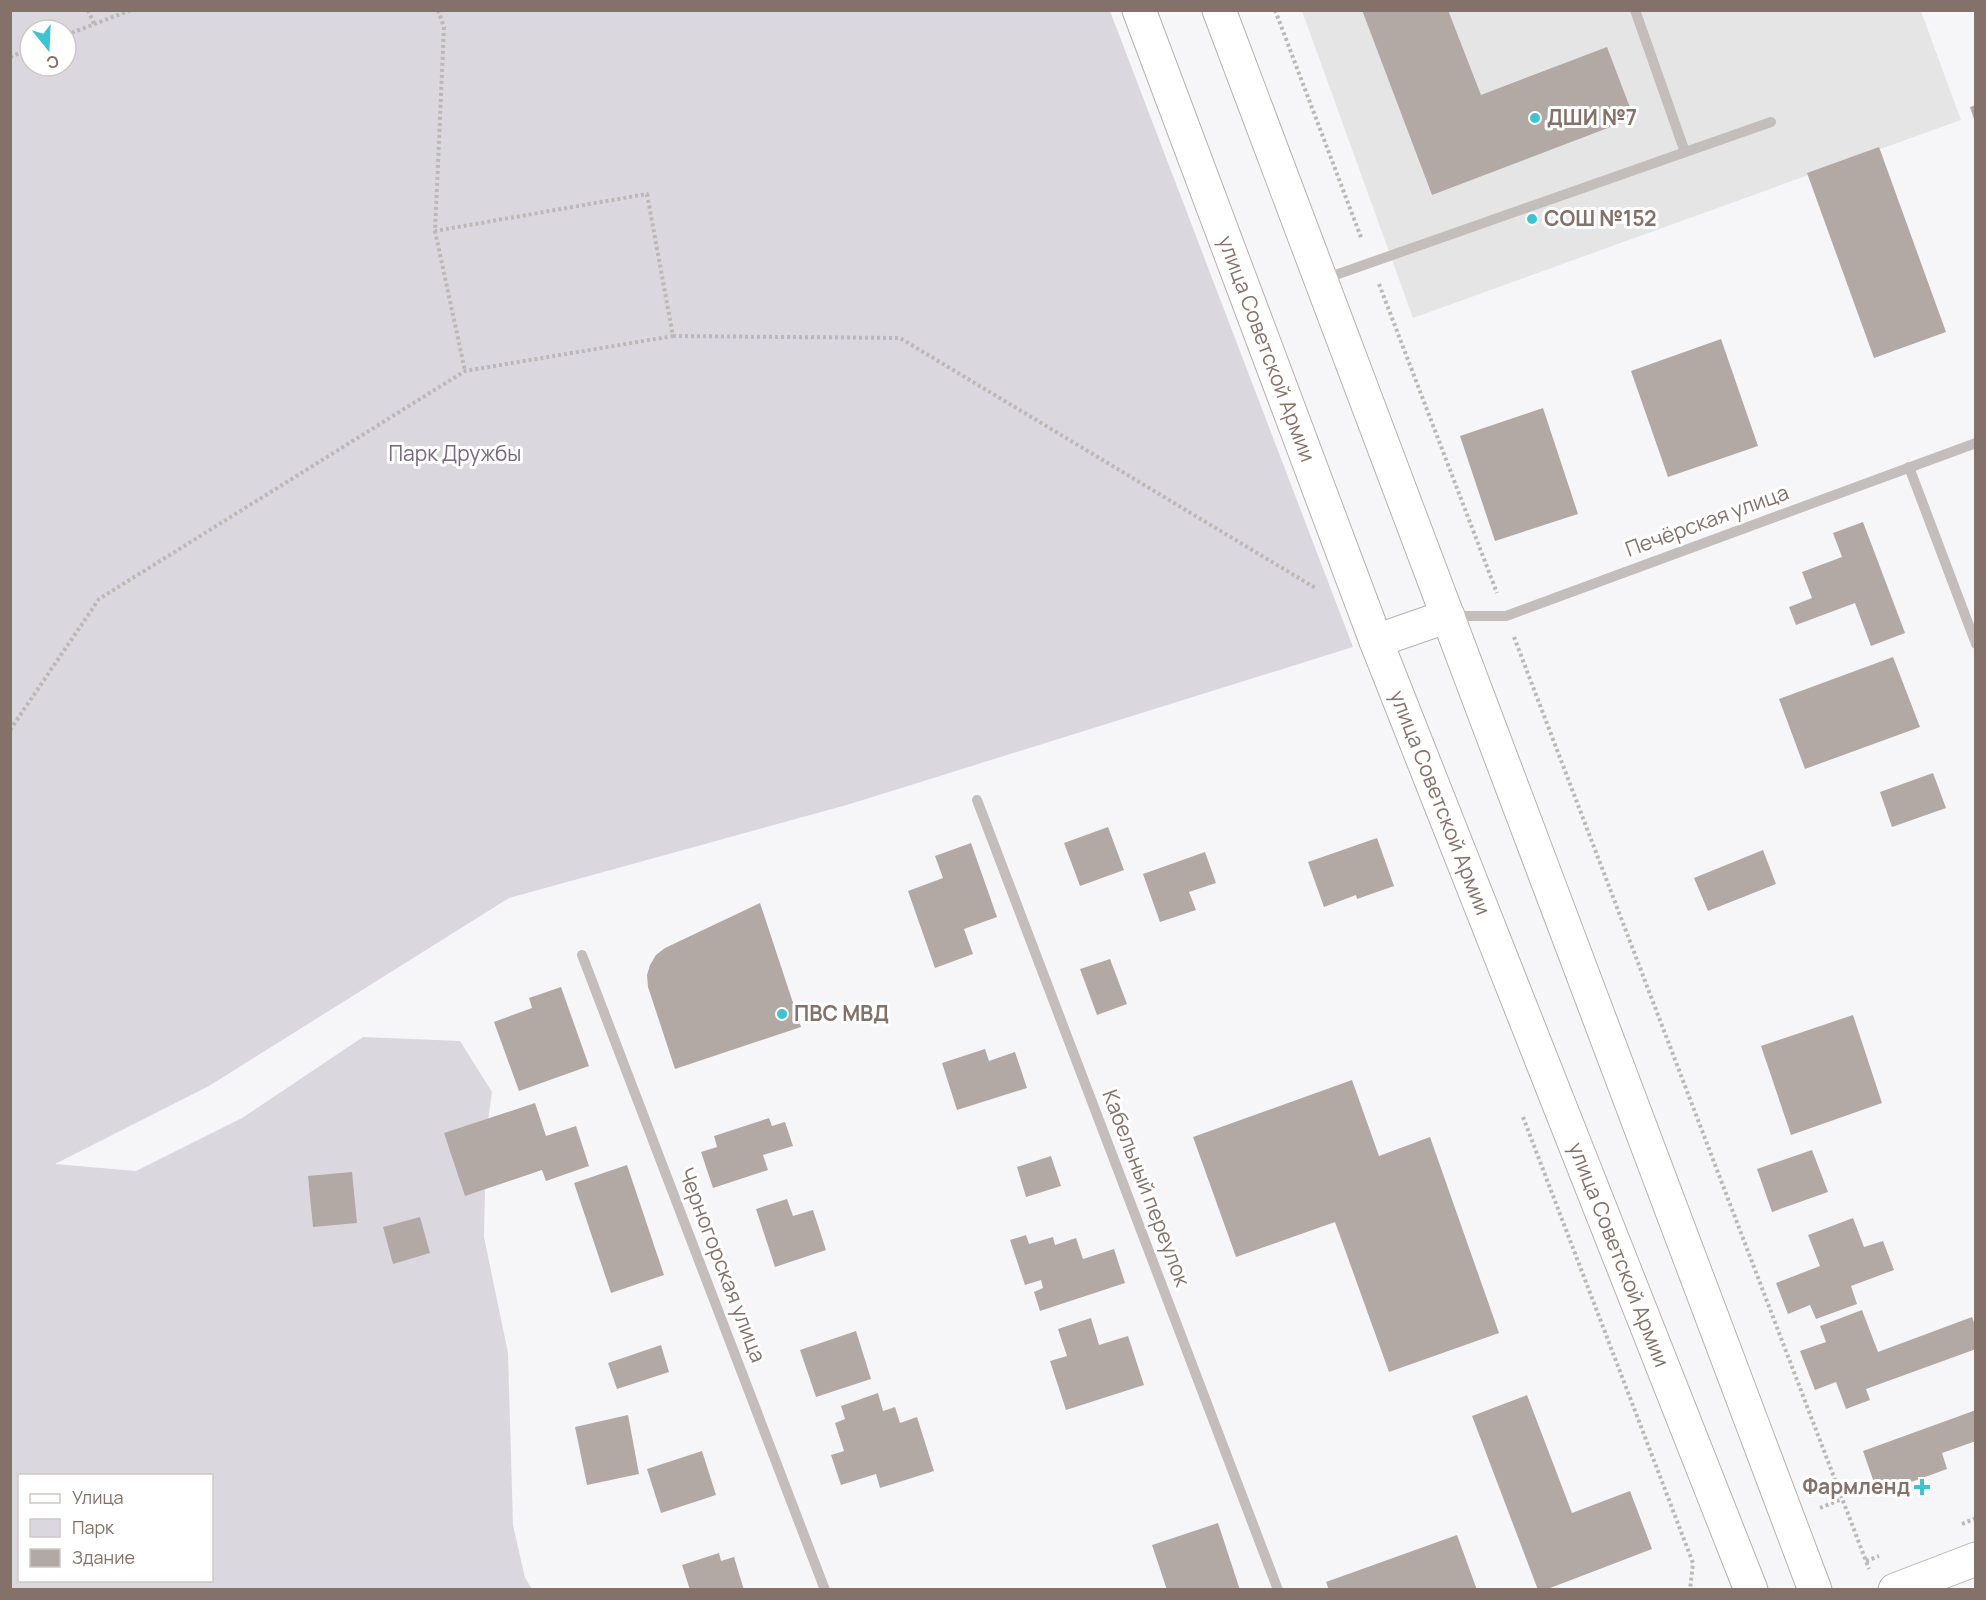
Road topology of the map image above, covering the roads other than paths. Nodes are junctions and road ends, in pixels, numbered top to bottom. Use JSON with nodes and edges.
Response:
{"nodes":[{"id":1,"x":1139,"y":10,"type":"edge"},
{"id":2,"x":1219,"y":10,"type":"edge"},
{"id":3,"x":1635,"y":10,"type":"edge"},
{"id":4,"x":1771,"y":122,"type":"dead end"},
{"id":5,"x":1685,"y":152,"type":"junction"},
{"id":6,"x":1322,"y":280,"type":"junction"},
{"id":7,"x":1976,"y":442,"type":"edge"},
{"id":8,"x":1910,"y":467,"type":"junction"},
{"id":9,"x":1449,"y":616,"type":"junction"},
{"id":10,"x":1376,"y":641,"type":"junction"},
{"id":11,"x":1976,"y":644,"type":"edge"},
{"id":12,"x":977,"y":800,"type":"dead end"},
{"id":13,"x":582,"y":955,"type":"dead end"},
{"id":14,"x":1976,"y":1559,"type":"edge"},
{"id":15,"x":1882,"y":1580,"type":"edge"},
{"id":16,"x":825,"y":1590,"type":"edge"},
{"id":17,"x":1278,"y":1590,"type":"edge"},
{"id":18,"x":1750,"y":1590,"type":"edge"},
{"id":19,"x":1815,"y":1590,"type":"edge"}],
"edges":[{"from":1,"to":10,"type":"main road","name":"улица Советской Армии"},
{"from":2,"to":6,"type":"main road"},
{"from":3,"to":5,"type":"street"},
{"from":4,"to":5,"type":"street"},
{"from":5,"to":6,"type":"street"},
{"from":6,"to":9,"type":"main road"},
{"from":7,"to":8,"type":"street","name":"Печёрская улица"},
{"from":8,"to":9,"type":"street","name":"Печёрская улица"},
{"from":8,"to":11,"type":"street"},
{"from":9,"to":10,"type":"main road"},
{"from":9,"to":19,"type":"main road"},
{"from":10,"to":18,"type":"main road","name":"улица Советской Армии"},
{"from":12,"to":17,"type":"street","name":"Кабельный переулок"},
{"from":13,"to":16,"type":"street","name":"Черногорская улица"},
{"from":14,"to":15,"type":"main road"}]}
